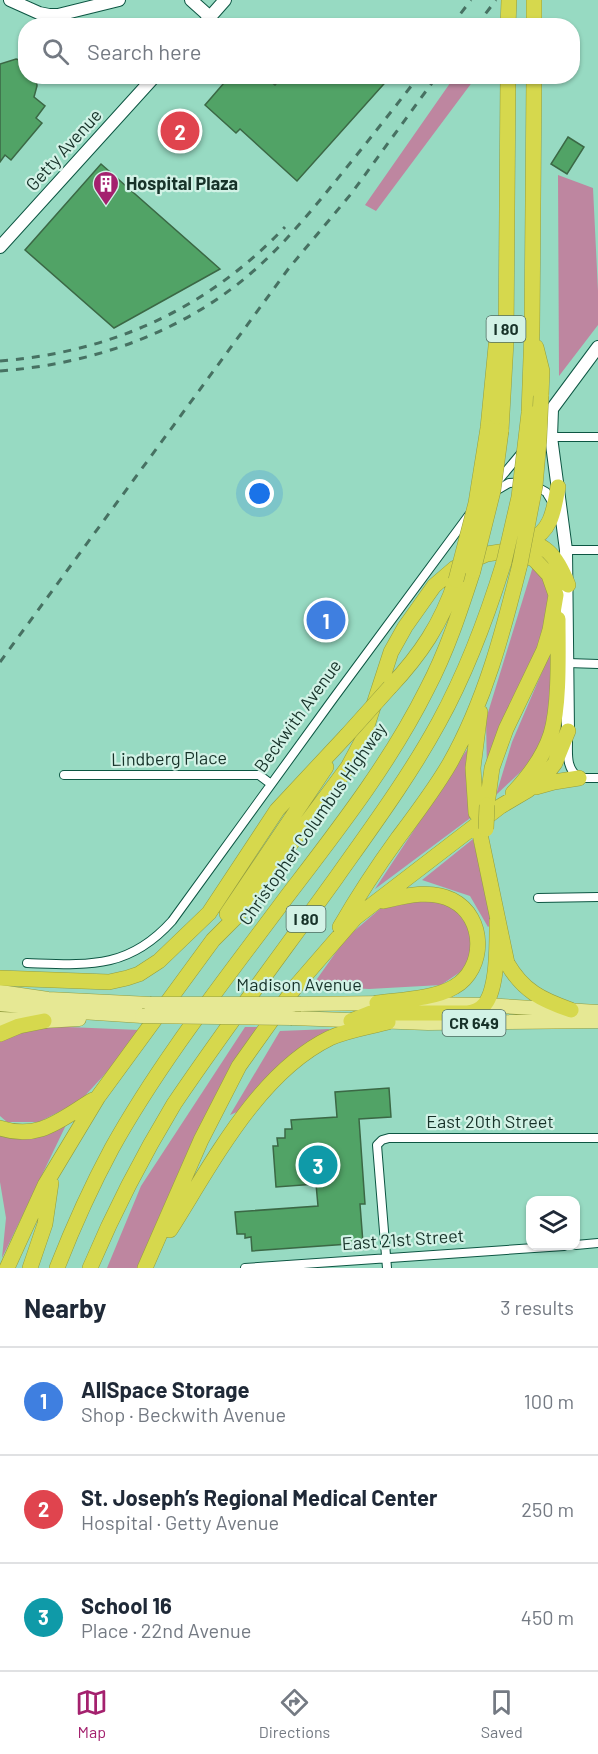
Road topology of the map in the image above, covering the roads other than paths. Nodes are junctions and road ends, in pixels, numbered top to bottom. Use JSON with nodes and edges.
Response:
{"nodes":[{"id":1,"x":10,"y":0,"type":"edge"},
{"id":2,"x":119,"y":0,"type":"edge"},
{"id":3,"x":191,"y":0,"type":"edge"},
{"id":4,"x":225,"y":0,"type":"edge"},
{"id":5,"x":508,"y":0,"type":"edge"},
{"id":6,"x":534,"y":0,"type":"edge"},
{"id":7,"x":204,"y":18,"type":"edge"},
{"id":8,"x":209,"y":18,"type":"edge"},
{"id":9,"x":508,"y":18,"type":"edge"},
{"id":10,"x":534,"y":18,"type":"edge"},
{"id":11,"x":148,"y":84,"type":"edge"},
{"id":12,"x":508,"y":84,"type":"edge"},
{"id":13,"x":534,"y":84,"type":"edge"},
{"id":14,"x":0,"y":247,"type":"edge"},
{"id":15,"x":532,"y":330,"type":"junction"},
{"id":16,"x":598,"y":347,"type":"edge"},
{"id":17,"x":552,"y":409,"type":"junction"},
{"id":18,"x":494,"y":429,"type":"junction"},
{"id":19,"x":536,"y":435,"type":"junction"},
{"id":20,"x":551,"y":437,"type":"junction"},
{"id":21,"x":598,"y":437,"type":"edge"},
{"id":22,"x":558,"y":487,"type":"junction"},
{"id":23,"x":484,"y":497,"type":"junction"},
{"id":24,"x":555,"y":506,"type":"junction"},
{"id":25,"x":529,"y":541,"type":"junction"},
{"id":26,"x":566,"y":550,"type":"junction"},
{"id":27,"x":598,"y":550,"type":"edge"},
{"id":28,"x":434,"y":586,"type":"junction"},
{"id":29,"x":562,"y":590,"type":"junction"},
{"id":30,"x":568,"y":663,"type":"junction"},
{"id":31,"x":598,"y":664,"type":"edge"},
{"id":32,"x":485,"y":686,"type":"junction"},
{"id":33,"x":568,"y":731,"type":"junction"},
{"id":34,"x":347,"y":735,"type":"junction"},
{"id":35,"x":64,"y":775,"type":"dead end"},
{"id":36,"x":579,"y":778,"type":"junction"},
{"id":37,"x":598,"y":778,"type":"edge"},
{"id":38,"x":271,"y":784,"type":"junction"},
{"id":39,"x":528,"y":790,"type":"junction"},
{"id":40,"x":488,"y":808,"type":"junction"},
{"id":41,"x":598,"y":897,"type":"edge"},
{"id":42,"x":538,"y":898,"type":"dead end"},
{"id":43,"x":378,"y":903,"type":"junction"},
{"id":44,"x":497,"y":920,"type":"junction"},
{"id":45,"x":213,"y":940,"type":"junction"},
{"id":46,"x":326,"y":950,"type":"junction"},
{"id":47,"x":27,"y":963,"type":"dead end"},
{"id":48,"x":0,"y":978,"type":"edge"},
{"id":49,"x":0,"y":992,"type":"edge"},
{"id":50,"x":377,"y":1003,"type":"junction"},
{"id":51,"x":0,"y":1004,"type":"edge"},
{"id":52,"x":484,"y":1005,"type":"junction"},
{"id":53,"x":571,"y":1010,"type":"junction"},
{"id":54,"x":598,"y":1012,"type":"edge"},
{"id":55,"x":142,"y":1017,"type":"junction"},
{"id":56,"x":0,"y":1018,"type":"edge"},
{"id":57,"x":44,"y":1021,"type":"junction"},
{"id":58,"x":351,"y":1021,"type":"junction"},
{"id":59,"x":598,"y":1021,"type":"edge"},
{"id":60,"x":388,"y":1022,"type":"junction"},
{"id":61,"x":0,"y":1034,"type":"edge"},
{"id":62,"x":98,"y":1097,"type":"junction"},
{"id":63,"x":0,"y":1128,"type":"edge"},
{"id":64,"x":598,"y":1138,"type":"edge"},
{"id":65,"x":53,"y":1171,"type":"junction"},
{"id":66,"x":598,"y":1243,"type":"edge"},
{"id":67,"x":580,"y":1245,"type":"edge"},
{"id":68,"x":526,"y":1248,"type":"edge"},
{"id":69,"x":387,"y":1257,"type":"junction"},
{"id":70,"x":7,"y":1268,"type":"edge"},
{"id":71,"x":30,"y":1268,"type":"edge"},
{"id":72,"x":57,"y":1268,"type":"edge"},
{"id":73,"x":90,"y":1268,"type":"edge"},
{"id":74,"x":146,"y":1268,"type":"edge"},
{"id":75,"x":245,"y":1268,"type":"edge"},
{"id":76,"x":387,"y":1268,"type":"edge"}],
"edges":[{"from":1,"to":2,"type":"street"},
{"from":3,"to":7,"type":"street"},
{"from":4,"to":8,"type":"street"},
{"from":5,"to":9,"type":"highway"},
{"from":6,"to":10,"type":"highway"},
{"from":11,"to":14,"type":"street","name":"Getty Avenue"},
{"from":12,"to":18,"type":"highway","name":"Christopher Columbus Highway","number":"I 80"},
{"from":13,"to":15,"type":"highway","number":"I 80"},
{"from":15,"to":32,"type":"highway","bridge":true},
{"from":15,"to":73,"type":"highway","number":"I 80","bridge":true},
{"from":16,"to":17,"type":"street","name":"Beckwith Avenue"},
{"from":17,"to":19,"type":"street","name":"Beckwith Avenue"},
{"from":17,"to":20,"type":"street"},
{"from":18,"to":34,"type":"highway","bridge":true},
{"from":18,"to":72,"type":"highway","name":"Christopher Columbus Highway","number":"I 80","bridge":true},
{"from":19,"to":20,"type":"street"},
{"from":19,"to":23,"type":"street","name":"Beckwith Avenue"},
{"from":20,"to":21,"type":"street"},
{"from":20,"to":22,"type":"street"},
{"from":22,"to":24,"type":"highway"},
{"from":22,"to":26,"type":"street"},
{"from":23,"to":24,"type":"street"},
{"from":23,"to":38,"type":"street","name":"Beckwith Avenue"},
{"from":24,"to":25,"type":"highway"},
{"from":25,"to":28,"type":"highway"},
{"from":25,"to":29,"type":"highway"},
{"from":26,"to":27,"type":"street"},
{"from":26,"to":29,"type":"street"},
{"from":28,"to":29,"type":"highway"},
{"from":28,"to":45,"type":"highway"},
{"from":29,"to":30,"type":"street"},
{"from":29,"to":40,"type":"highway"},
{"from":29,"to":40,"type":"highway"},
{"from":30,"to":31,"type":"street"},
{"from":30,"to":33,"type":"street"},
{"from":32,"to":40,"type":"highway"},
{"from":32,"to":46,"type":"highway"},
{"from":33,"to":36,"type":"street"},
{"from":33,"to":39,"type":"highway"},
{"from":34,"to":45,"type":"highway"},
{"from":34,"to":48,"type":"highway"},
{"from":35,"to":38,"type":"street","name":"Lindberg Place"},
{"from":36,"to":37,"type":"street"},
{"from":36,"to":39,"type":"highway"},
{"from":38,"to":47,"type":"street","name":"Beckwith Avenue"},
{"from":39,"to":40,"type":"highway"},
{"from":40,"to":43,"type":"highway"},
{"from":40,"to":44,"type":"highway","bridge":true},
{"from":41,"to":42,"type":"street"},
{"from":43,"to":46,"type":"highway"},
{"from":43,"to":50,"type":"highway"},
{"from":44,"to":52,"type":"highway"},
{"from":44,"to":53,"type":"highway"},
{"from":45,"to":62,"type":"highway"},
{"from":46,"to":74,"type":"highway"},
{"from":49,"to":50,"type":"main road","name":"Madison Avenue","number":"CR 649","bridge":true},
{"from":50,"to":52,"type":"main road","name":"Madison Avenue","number":"CR 649"},
{"from":51,"to":55,"type":"main road","name":"Madison Avenue","number":"CR 649"},
{"from":52,"to":53,"type":"main road","name":"Madison Avenue","number":"CR 649"},
{"from":52,"to":58,"type":"highway"},
{"from":53,"to":54,"type":"main road","name":"Madison Avenue","number":"CR 649"},
{"from":55,"to":57,"type":"main road"},
{"from":55,"to":58,"type":"main road","name":"Madison Avenue","number":"CR 649","bridge":true},
{"from":56,"to":57,"type":"main road"},
{"from":57,"to":61,"type":"highway"},
{"from":58,"to":60,"type":"main road","name":"Madison Avenue","number":"CR 649"},
{"from":59,"to":60,"type":"main road","name":"Madison Avenue","number":"CR 649"},
{"from":60,"to":74,"type":"highway"},
{"from":62,"to":63,"type":"highway"},
{"from":62,"to":65,"type":"highway"},
{"from":64,"to":69,"type":"street","name":"East 20th Street"},
{"from":65,"to":70,"type":"highway"},
{"from":65,"to":71,"type":"highway"},
{"from":66,"to":67,"type":"street"},
{"from":68,"to":69,"type":"street","name":"East 21st Street"},
{"from":69,"to":75,"type":"street","name":"East 21st Street"},
{"from":69,"to":76,"type":"street"}]}
